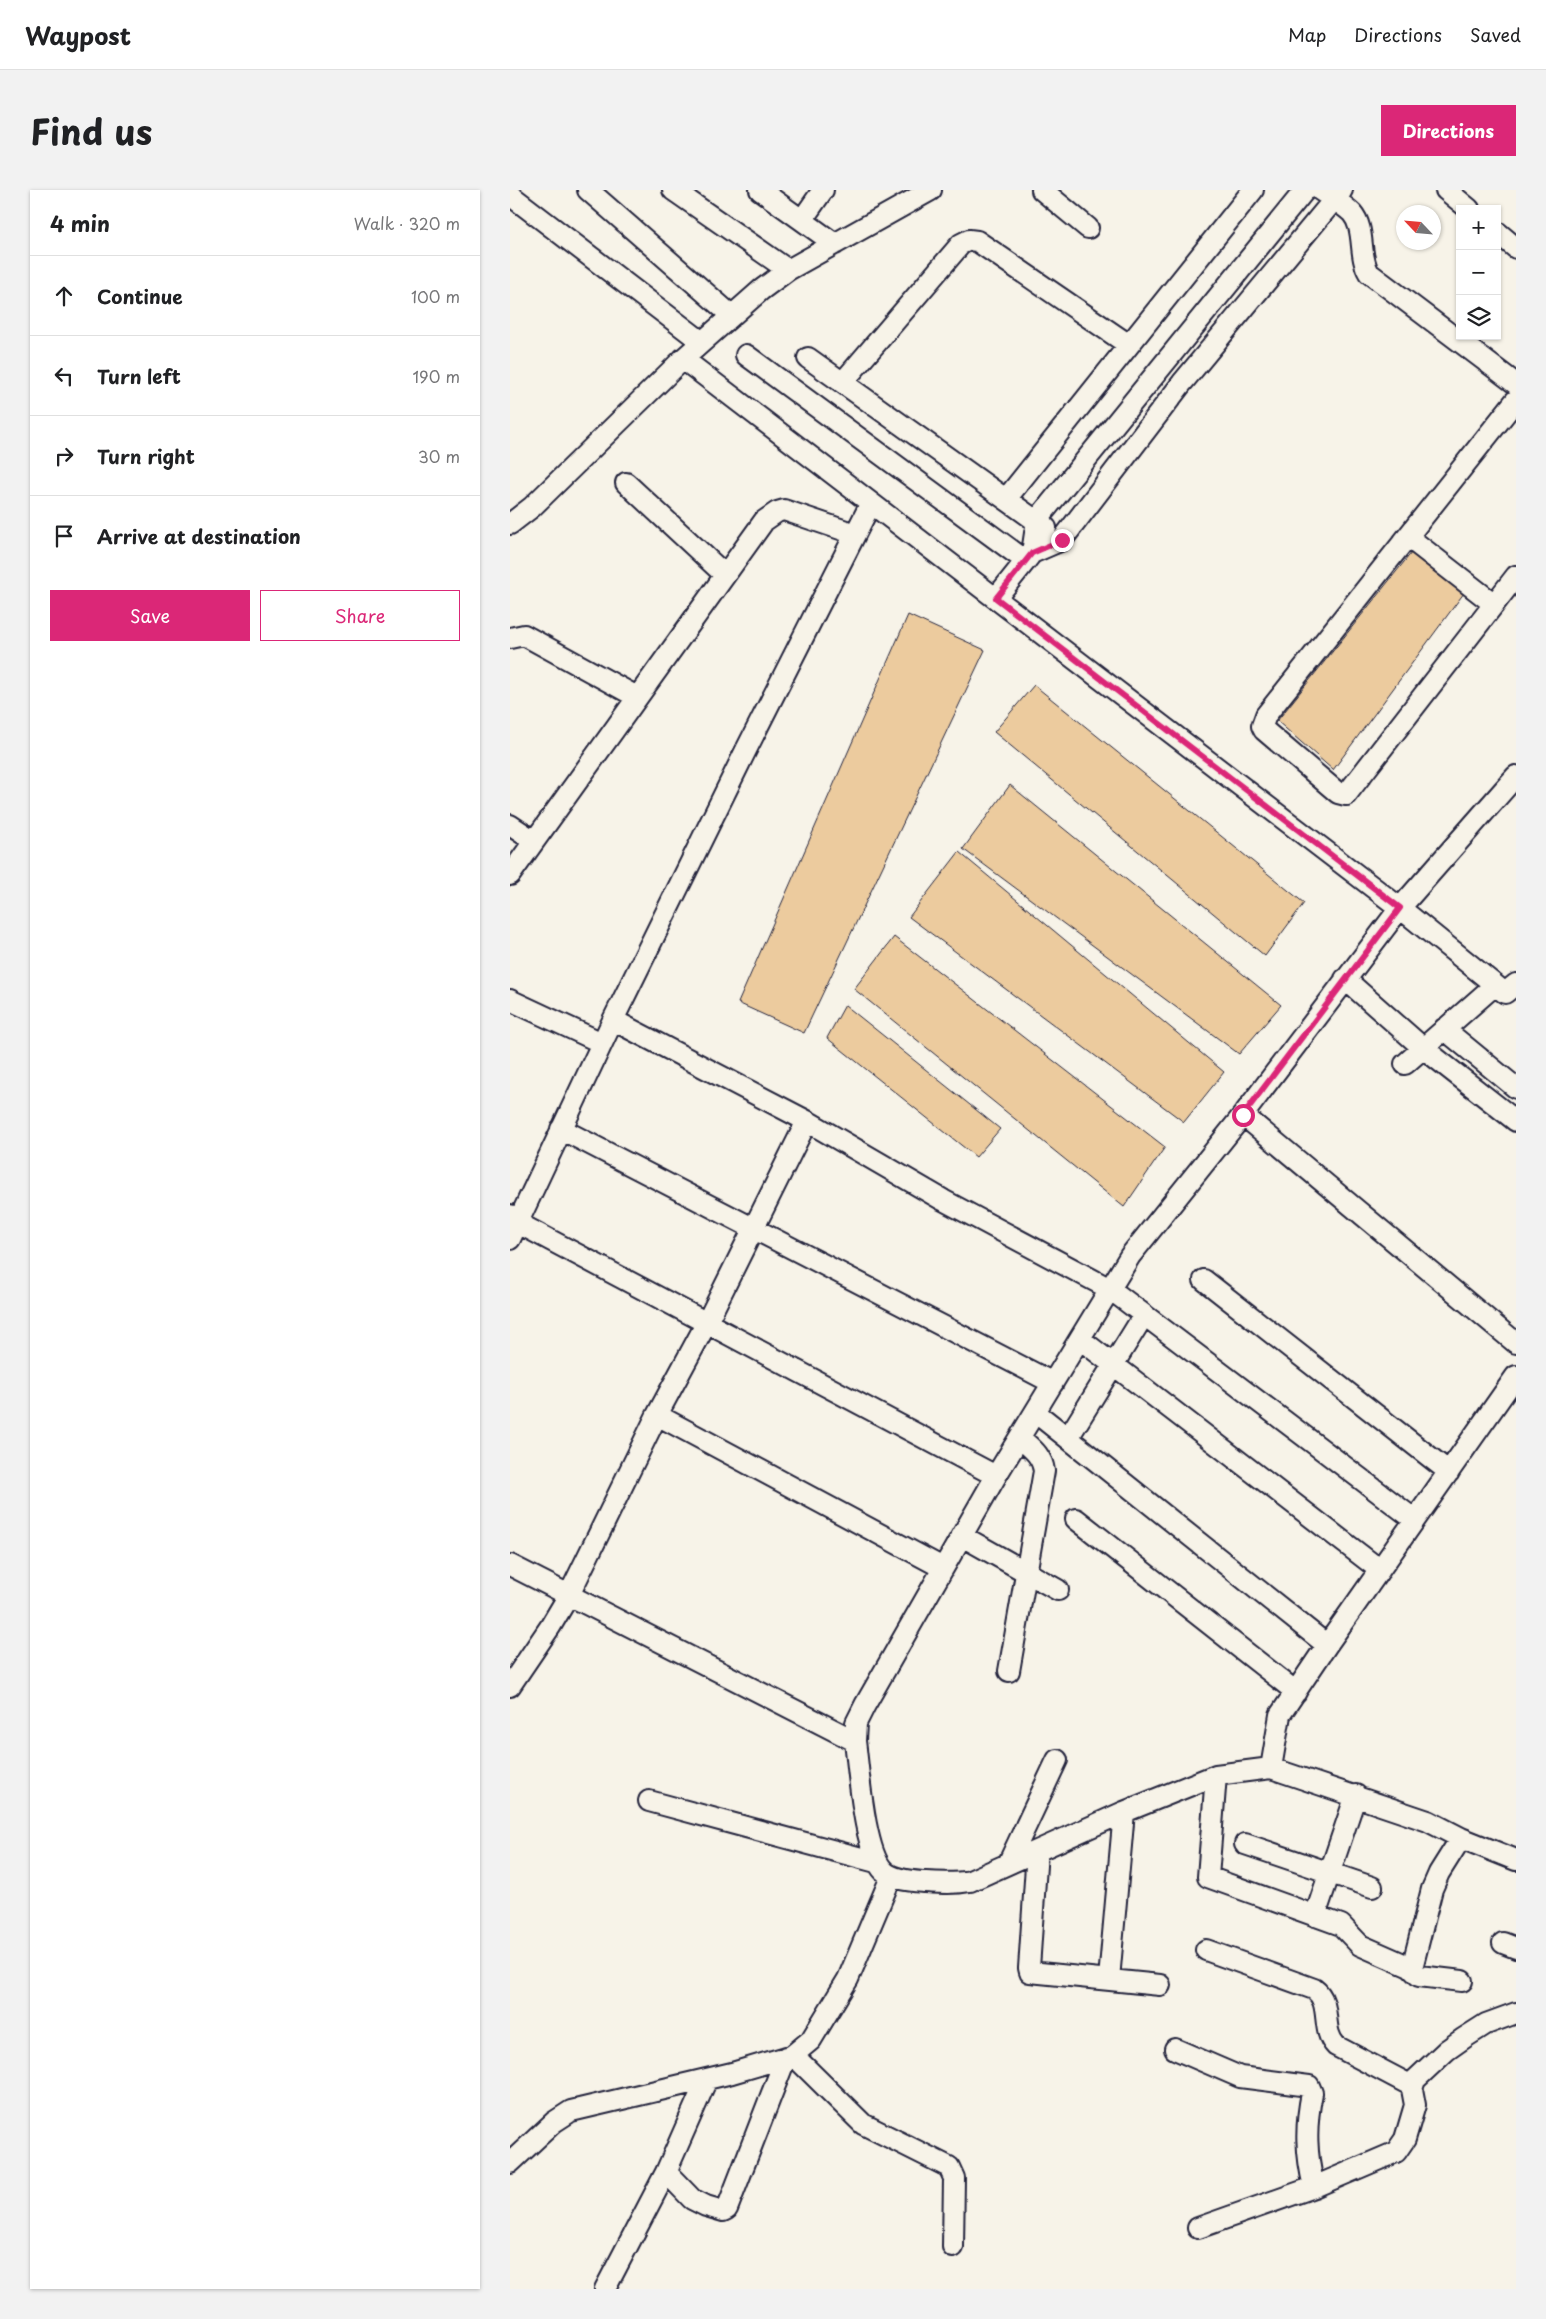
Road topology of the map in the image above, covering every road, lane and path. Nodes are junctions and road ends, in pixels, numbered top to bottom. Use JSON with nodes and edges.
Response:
{"nodes":[{"id":1,"x":588,"y":190,"type":"edge"},
{"id":2,"x":673,"y":190,"type":"edge"},
{"id":3,"x":760,"y":190,"type":"edge"},
{"id":4,"x":823,"y":190,"type":"edge"},
{"id":5,"x":1042,"y":190,"type":"edge"},
{"id":6,"x":1253,"y":190,"type":"edge"},
{"id":7,"x":1305,"y":190,"type":"edge"},
{"id":8,"x":1446,"y":190,"type":"edge"},
{"id":9,"x":925,"y":191,"type":"edge"},
{"id":10,"x":1331,"y":193,"type":"edge"},
{"id":11,"x":510,"y":195,"type":"edge"},
{"id":12,"x":1464,"y":205,"type":"edge"},
{"id":13,"x":802,"y":220,"type":"junction"},
{"id":14,"x":1088,"y":228,"type":"dead end"},
{"id":15,"x":1501,"y":235,"type":"edge"},
{"id":16,"x":834,"y":244,"type":"junction"},
{"id":17,"x":1516,"y":248,"type":"edge"},
{"id":18,"x":788,"y":270,"type":"junction"},
{"id":19,"x":732,"y":316,"type":"junction"},
{"id":20,"x":702,"y":342,"type":"junction"},
{"id":21,"x":1129,"y":346,"type":"junction"},
{"id":22,"x":746,"y":356,"type":"dead end"},
{"id":23,"x":808,"y":358,"type":"dead end"},
{"id":24,"x":683,"y":359,"type":"junction"},
{"id":25,"x":1161,"y":366,"type":"junction"},
{"id":26,"x":843,"y":382,"type":"junction"},
{"id":27,"x":1182,"y":383,"type":"junction"},
{"id":28,"x":1516,"y":384,"type":"edge"},
{"id":29,"x":1516,"y":400,"type":"edge"},
{"id":30,"x":626,"y":482,"type":"dead end"},
{"id":31,"x":1006,"y":498,"type":"junction"},
{"id":32,"x":871,"y":503,"type":"junction"},
{"id":33,"x":1037,"y":520,"type":"junction"},
{"id":34,"x":510,"y":524,"type":"edge"},
{"id":35,"x":855,"y":534,"type":"junction"},
{"id":36,"x":1408,"y":537,"type":"junction"},
{"id":37,"x":1062,"y":540,"type":"junction"},
{"id":38,"x":1029,"y":557,"type":"junction"},
{"id":39,"x":725,"y":574,"type":"junction"},
{"id":40,"x":1516,"y":576,"type":"edge"},
{"id":41,"x":996,"y":598,"type":"junction"},
{"id":42,"x":1494,"y":604,"type":"junction"},
{"id":43,"x":510,"y":638,"type":"edge"},
{"id":44,"x":637,"y":697,"type":"junction"},
{"id":45,"x":1516,"y":776,"type":"edge"},
{"id":46,"x":510,"y":826,"type":"edge"},
{"id":47,"x":534,"y":841,"type":"junction"},
{"id":48,"x":510,"y":875,"type":"edge"},
{"id":49,"x":1400,"y":908,"type":"junction"},
{"id":50,"x":1345,"y":979,"type":"junction"},
{"id":51,"x":1508,"y":991,"type":"edge"},
{"id":52,"x":510,"y":1000,"type":"edge"},
{"id":53,"x":613,"y":1020,"type":"junction"},
{"id":54,"x":1444,"y":1029,"type":"junction"},
{"id":55,"x":602,"y":1044,"type":"junction"},
{"id":56,"x":1423,"y":1048,"type":"junction"},
{"id":57,"x":1405,"y":1064,"type":"dead end"},
{"id":58,"x":1516,"y":1088,"type":"edge"},
{"id":59,"x":1243,"y":1115,"type":"junction"},
{"id":60,"x":807,"y":1121,"type":"junction"},
{"id":61,"x":1516,"y":1121,"type":"edge"},
{"id":62,"x":561,"y":1129,"type":"junction"},
{"id":63,"x":513,"y":1225,"type":"edge"},
{"id":64,"x":753,"y":1228,"type":"junction"},
{"id":65,"x":1204,"y":1280,"type":"dead end"},
{"id":66,"x":1110,"y":1289,"type":"junction"},
{"id":67,"x":1144,"y":1315,"type":"junction"},
{"id":68,"x":706,"y":1324,"type":"junction"},
{"id":69,"x":1080,"y":1338,"type":"junction"},
{"id":70,"x":1516,"y":1343,"type":"edge"},
{"id":71,"x":1114,"y":1365,"type":"junction"},
{"id":72,"x":1516,"y":1376,"type":"edge"},
{"id":73,"x":1053,"y":1383,"type":"junction"},
{"id":74,"x":1035,"y":1412,"type":"junction"},
{"id":75,"x":657,"y":1415,"type":"junction"},
{"id":76,"x":1020,"y":1438,"type":"junction"},
{"id":77,"x":1068,"y":1438,"type":"junction"},
{"id":78,"x":1449,"y":1472,"type":"junction"},
{"id":79,"x":996,"y":1476,"type":"junction"},
{"id":80,"x":1076,"y":1519,"type":"dead end"},
{"id":81,"x":1415,"y":1520,"type":"junction"},
{"id":82,"x":962,"y":1536,"type":"junction"},
{"id":83,"x":510,"y":1565,"type":"edge"},
{"id":84,"x":943,"y":1568,"type":"junction"},
{"id":85,"x":1380,"y":1570,"type":"junction"},
{"id":86,"x":1026,"y":1572,"type":"junction"},
{"id":87,"x":1058,"y":1590,"type":"dead end"},
{"id":88,"x":569,"y":1595,"type":"junction"},
{"id":89,"x":1327,"y":1645,"type":"junction"},
{"id":90,"x":1009,"y":1671,"type":"dead end"},
{"id":91,"x":510,"y":1686,"type":"edge"},
{"id":92,"x":1296,"y":1692,"type":"junction"},
{"id":93,"x":855,"y":1741,"type":"junction"},
{"id":94,"x":1057,"y":1760,"type":"dead end"},
{"id":95,"x":1271,"y":1768,"type":"junction"},
{"id":96,"x":1216,"y":1775,"type":"junction"},
{"id":97,"x":1356,"y":1796,"type":"junction"},
{"id":98,"x":649,"y":1801,"type":"dead end"},
{"id":99,"x":1124,"y":1812,"type":"junction"},
{"id":100,"x":1461,"y":1838,"type":"junction"},
{"id":101,"x":1245,"y":1844,"type":"dead end"},
{"id":102,"x":1036,"y":1851,"type":"junction"},
{"id":103,"x":1516,"y":1860,"type":"edge"},
{"id":104,"x":876,"y":1862,"type":"junction"},
{"id":105,"x":1008,"y":1864,"type":"junction"},
{"id":106,"x":1329,"y":1873,"type":"junction"},
{"id":107,"x":892,"y":1877,"type":"junction"},
{"id":108,"x":1372,"y":1887,"type":"dead end"},
{"id":109,"x":1315,"y":1916,"type":"junction"},
{"id":110,"x":1206,"y":1950,"type":"dead end"},
{"id":111,"x":1412,"y":1968,"type":"junction"},
{"id":112,"x":1109,"y":1980,"type":"junction"},
{"id":113,"x":1462,"y":1981,"type":"dead end"},
{"id":114,"x":1160,"y":1985,"type":"dead end"},
{"id":115,"x":1516,"y":2013,"type":"edge"},
{"id":116,"x":1175,"y":2049,"type":"dead end"},
{"id":117,"x":790,"y":2056,"type":"junction"},
{"id":118,"x":707,"y":2079,"type":"junction"},
{"id":119,"x":1412,"y":2086,"type":"junction"},
{"id":120,"x":510,"y":2163,"type":"edge"},
{"id":121,"x":666,"y":2172,"type":"junction"},
{"id":122,"x":1314,"y":2187,"type":"junction"},
{"id":123,"x":1198,"y":2228,"type":"dead end"},
{"id":124,"x":953,"y":2247,"type":"dead end"},
{"id":125,"x":605,"y":2289,"type":"edge"}],
"edges":[{"from":1,"to":19,"type":"street"},
{"from":2,"to":18,"type":"street"},
{"from":3,"to":13,"type":"street"},
{"from":4,"to":13,"type":"street"},
{"from":5,"to":14,"type":"street"},
{"from":6,"to":21,"type":"street"},
{"from":7,"to":25,"type":"street"},
{"from":8,"to":12,"type":"street"},
{"from":9,"to":16,"type":"street"},
{"from":10,"to":27,"type":"street"},
{"from":10,"to":28,"type":"street"},
{"from":11,"to":20,"type":"street"},
{"from":13,"to":16,"type":"street"},
{"from":15,"to":17,"type":"street"},
{"from":16,"to":18,"type":"street"},
{"from":18,"to":19,"type":"street"},
{"from":19,"to":20,"type":"street"},
{"from":20,"to":24,"type":"street"},
{"from":21,"to":26,"type":"street"},
{"from":21,"to":31,"type":"street"},
{"from":22,"to":38,"type":"street"},
{"from":23,"to":26,"type":"street"},
{"from":24,"to":32,"type":"street"},
{"from":24,"to":34,"type":"street"},
{"from":25,"to":27,"type":"street"},
{"from":25,"to":33,"type":"street"},
{"from":26,"to":31,"type":"street"},
{"from":27,"to":37,"type":"street"},
{"from":29,"to":36,"type":"street"},
{"from":30,"to":39,"type":"street"},
{"from":31,"to":33,"type":"street"},
{"from":32,"to":35,"type":"street"},
{"from":32,"to":41,"type":"street"},
{"from":33,"to":37,"type":"street"},
{"from":33,"to":38,"type":"street"},
{"from":35,"to":39,"type":"street"},
{"from":35,"to":53,"type":"street"},
{"from":36,"to":42,"type":"street"},
{"from":36,"to":42,"type":"street"},
{"from":37,"to":38,"type":"street"},
{"from":38,"to":41,"type":"street"},
{"from":39,"to":44,"type":"street"},
{"from":40,"to":42,"type":"street"},
{"from":41,"to":49,"type":"street"},
{"from":43,"to":44,"type":"street"},
{"from":44,"to":47,"type":"street"},
{"from":45,"to":49,"type":"street"},
{"from":46,"to":47,"type":"street"},
{"from":47,"to":48,"type":"street"},
{"from":49,"to":50,"type":"street"},
{"from":49,"to":51,"type":"street"},
{"from":50,"to":56,"type":"street"},
{"from":50,"to":59,"type":"street"},
{"from":51,"to":54,"type":"street"},
{"from":52,"to":55,"type":"street"},
{"from":53,"to":55,"type":"street"},
{"from":53,"to":60,"type":"street"},
{"from":54,"to":56,"type":"street"},
{"from":54,"to":58,"type":"street"},
{"from":55,"to":62,"type":"street"},
{"from":56,"to":57,"type":"street"},
{"from":56,"to":61,"type":"street"},
{"from":59,"to":66,"type":"street"},
{"from":59,"to":70,"type":"street"},
{"from":60,"to":64,"type":"street"},
{"from":60,"to":66,"type":"street"},
{"from":62,"to":63,"type":"street"},
{"from":62,"to":64,"type":"street"},
{"from":63,"to":68,"type":"street"},
{"from":64,"to":68,"type":"street"},
{"from":64,"to":73,"type":"street"},
{"from":65,"to":78,"type":"street"},
{"from":66,"to":67,"type":"street"},
{"from":66,"to":69,"type":"street"},
{"from":67,"to":71,"type":"street"},
{"from":67,"to":81,"type":"street"},
{"from":68,"to":75,"type":"street"},
{"from":68,"to":79,"type":"street"},
{"from":69,"to":71,"type":"street"},
{"from":69,"to":73,"type":"street"},
{"from":71,"to":77,"type":"street"},
{"from":71,"to":85,"type":"street"},
{"from":72,"to":78,"type":"street"},
{"from":73,"to":74,"type":"street"},
{"from":74,"to":76,"type":"street"},
{"from":74,"to":77,"type":"street"},
{"from":75,"to":84,"type":"street"},
{"from":75,"to":88,"type":"street"},
{"from":76,"to":79,"type":"street"},
{"from":76,"to":86,"type":"street"},
{"from":77,"to":89,"type":"street"},
{"from":78,"to":81,"type":"street"},
{"from":79,"to":82,"type":"street"},
{"from":80,"to":92,"type":"street"},
{"from":81,"to":85,"type":"street"},
{"from":82,"to":84,"type":"street"},
{"from":82,"to":86,"type":"street"},
{"from":83,"to":88,"type":"street"},
{"from":84,"to":93,"type":"street"},
{"from":85,"to":89,"type":"street"},
{"from":86,"to":87,"type":"street"},
{"from":86,"to":90,"type":"street"},
{"from":88,"to":91,"type":"street"},
{"from":88,"to":93,"type":"street"},
{"from":89,"to":92,"type":"street"},
{"from":92,"to":95,"type":"street"},
{"from":93,"to":104,"type":"street"},
{"from":94,"to":105,"type":"street"},
{"from":95,"to":96,"type":"street"},
{"from":95,"to":97,"type":"street"},
{"from":96,"to":99,"type":"street"},
{"from":96,"to":109,"type":"street"},
{"from":97,"to":100,"type":"street"},
{"from":97,"to":106,"type":"street"},
{"from":98,"to":104,"type":"street"},
{"from":99,"to":102,"type":"street"},
{"from":99,"to":112,"type":"street"},
{"from":100,"to":103,"type":"street"},
{"from":100,"to":111,"type":"street"},
{"from":101,"to":106,"type":"street"},
{"from":102,"to":105,"type":"street"},
{"from":102,"to":112,"type":"street"},
{"from":104,"to":107,"type":"street"},
{"from":105,"to":107,"type":"street"},
{"from":106,"to":108,"type":"street"},
{"from":106,"to":109,"type":"street"},
{"from":107,"to":117,"type":"street"},
{"from":109,"to":111,"type":"street"},
{"from":110,"to":119,"type":"street"},
{"from":111,"to":113,"type":"street"},
{"from":112,"to":114,"type":"street"},
{"from":115,"to":119,"type":"street"},
{"from":116,"to":122,"type":"street"},
{"from":117,"to":118,"type":"street"},
{"from":117,"to":121,"type":"street"},
{"from":117,"to":124,"type":"street"},
{"from":118,"to":120,"type":"street"},
{"from":118,"to":121,"type":"street"},
{"from":119,"to":122,"type":"street"},
{"from":121,"to":125,"type":"street"},
{"from":122,"to":123,"type":"street"}]}
